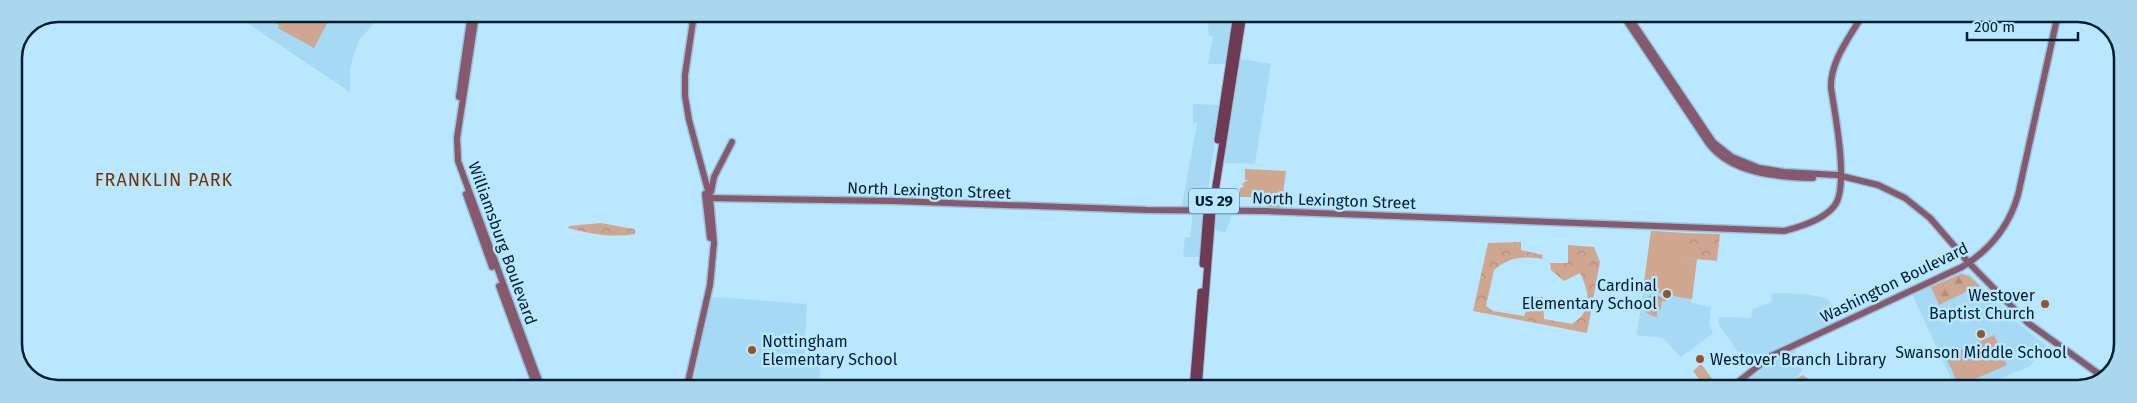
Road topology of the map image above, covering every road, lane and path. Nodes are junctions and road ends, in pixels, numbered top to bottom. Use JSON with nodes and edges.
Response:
{"nodes":[{"id":1,"x":470,"y":23,"type":"edge"},
{"id":2,"x":475,"y":23,"type":"edge"},
{"id":3,"x":689,"y":23,"type":"edge"},
{"id":4,"x":693,"y":23,"type":"edge"},
{"id":5,"x":1236,"y":23,"type":"edge"},
{"id":6,"x":1241,"y":23,"type":"edge"},
{"id":7,"x":1628,"y":23,"type":"edge"},
{"id":8,"x":1633,"y":23,"type":"edge"},
{"id":9,"x":1858,"y":23,"type":"edge"},
{"id":10,"x":2056,"y":23,"type":"edge"},
{"id":11,"x":732,"y":142,"type":"dead end"},
{"id":12,"x":700,"y":166,"type":"junction"},
{"id":13,"x":1842,"y":177,"type":"junction"},
{"id":14,"x":708,"y":198,"type":"junction"},
{"id":15,"x":1210,"y":211,"type":"junction"},
{"id":16,"x":1969,"y":263,"type":"junction"},
{"id":17,"x":2099,"y":374,"type":"edge"},
{"id":18,"x":2095,"y":376,"type":"edge"},
{"id":19,"x":534,"y":380,"type":"edge"},
{"id":20,"x":539,"y":380,"type":"edge"},
{"id":21,"x":688,"y":380,"type":"edge"},
{"id":22,"x":1194,"y":380,"type":"edge"},
{"id":23,"x":1199,"y":380,"type":"edge"},
{"id":24,"x":1740,"y":380,"type":"edge"}],
"edges":[{"from":1,"to":19,"type":"street","name":"Williamsburg Boulevard"},
{"from":2,"to":20,"type":"street","name":"Williamsburg Boulevard"},
{"from":3,"to":12,"type":"street"},
{"from":4,"to":12,"type":"street"},
{"from":5,"to":15,"type":"main road","number":"US 29"},
{"from":6,"to":15,"type":"main road","number":"US 29"},
{"from":7,"to":13,"type":"street"},
{"from":8,"to":13,"type":"street"},
{"from":9,"to":13,"type":"street"},
{"from":10,"to":16,"type":"street","name":"Washington Boulevard"},
{"from":11,"to":14,"type":"street"},
{"from":12,"to":14,"type":"street"},
{"from":13,"to":15,"type":"street","name":"North Lexington Street"},
{"from":13,"to":16,"type":"street"},
{"from":14,"to":15,"type":"street","name":"North Lexington Street"},
{"from":14,"to":21,"type":"street"},
{"from":15,"to":22,"type":"main road","number":"US 29"},
{"from":15,"to":23,"type":"main road","number":"US 29"},
{"from":16,"to":17,"type":"street"},
{"from":16,"to":18,"type":"street"},
{"from":16,"to":24,"type":"street","name":"Washington Boulevard"}]}
